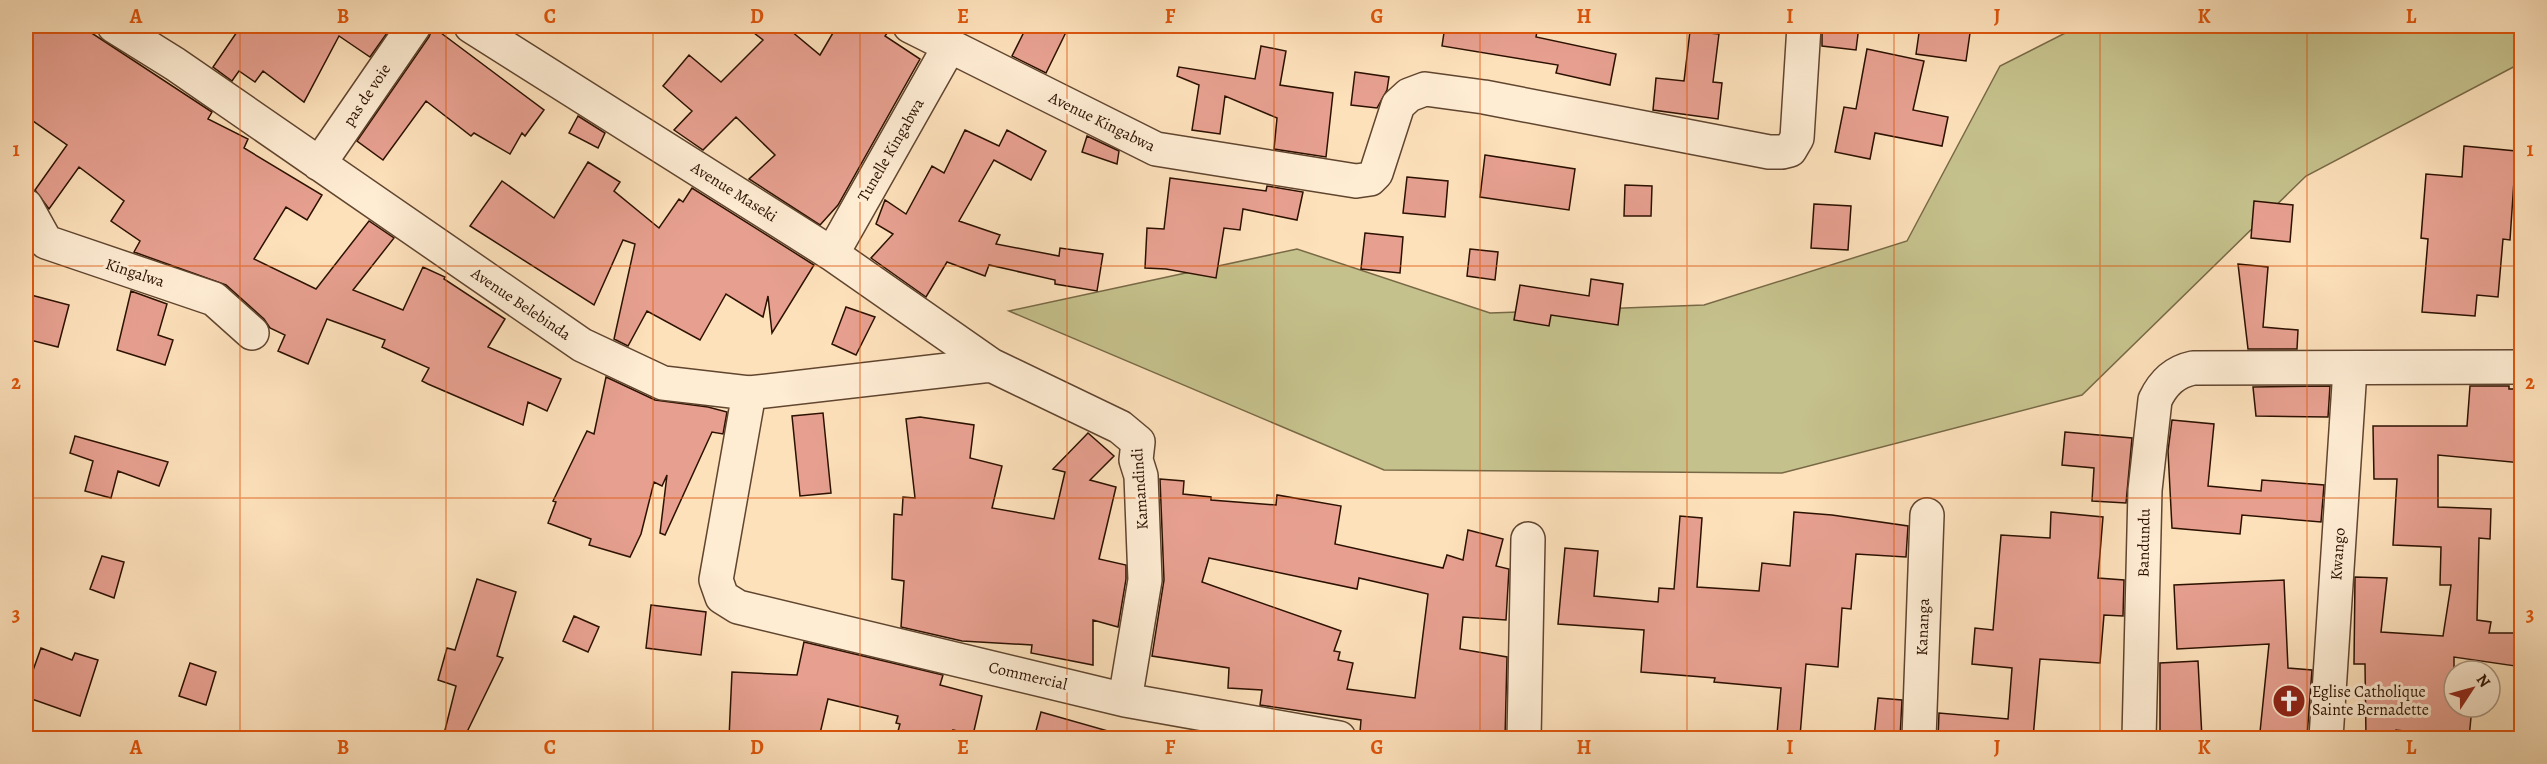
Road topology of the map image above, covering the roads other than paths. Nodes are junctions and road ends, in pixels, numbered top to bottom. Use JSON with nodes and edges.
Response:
{"nodes":[{"id":1,"x":114,"y":26,"type":"edge"},
{"id":2,"x":414,"y":26,"type":"edge"},
{"id":3,"x":471,"y":26,"type":"edge"},
{"id":4,"x":910,"y":26,"type":"edge"},
{"id":5,"x":1804,"y":26,"type":"edge"},
{"id":6,"x":950,"y":47,"type":"junction"},
{"id":7,"x":319,"y":164,"type":"junction"},
{"id":8,"x":26,"y":206,"type":"edge"},
{"id":9,"x":832,"y":254,"type":"junction"},
{"id":10,"x":252,"y":333,"type":"dead end"},
{"id":11,"x":992,"y":365,"type":"junction"},
{"id":12,"x":2522,"y":367,"type":"edge"},
{"id":13,"x":2350,"y":369,"type":"junction"},
{"id":14,"x":749,"y":393,"type":"junction"},
{"id":15,"x":1927,"y":515,"type":"dead end"},
{"id":16,"x":1528,"y":539,"type":"dead end"},
{"id":17,"x":1125,"y":700,"type":"junction"},
{"id":18,"x":1339,"y":738,"type":"edge"},
{"id":19,"x":1524,"y":738,"type":"edge"},
{"id":20,"x":1919,"y":738,"type":"edge"},
{"id":21,"x":2139,"y":738,"type":"edge"},
{"id":22,"x":2326,"y":738,"type":"edge"}],
"edges":[{"from":1,"to":7,"type":"street","name":"Avenue Belebinda"},
{"from":2,"to":7,"type":"street","name":"pas de voie"},
{"from":3,"to":9,"type":"street","name":"Avenue Maseki"},
{"from":4,"to":6,"type":"street","name":"Avenue Kingabwa"},
{"from":5,"to":6,"type":"street","name":"Avenue Kingabwa"},
{"from":6,"to":9,"type":"street","name":"Tunelle Kingabwa"},
{"from":7,"to":14,"type":"street","name":"Avenue Belebinda"},
{"from":8,"to":10,"type":"street","name":"Kingalwa"},
{"from":9,"to":11,"type":"street","name":"Avenue Maseki"},
{"from":11,"to":14,"type":"street","name":"Avenue Belebinda"},
{"from":11,"to":17,"type":"street","name":"Kamandindi"},
{"from":12,"to":13,"type":"street"},
{"from":13,"to":21,"type":"street","name":"Bandundu"},
{"from":13,"to":22,"type":"street","name":"Kwango"},
{"from":14,"to":17,"type":"street","name":"Commercial"},
{"from":15,"to":20,"type":"street","name":"Kananga"},
{"from":16,"to":19,"type":"street"},
{"from":17,"to":18,"type":"street","name":"Commercial"}]}
